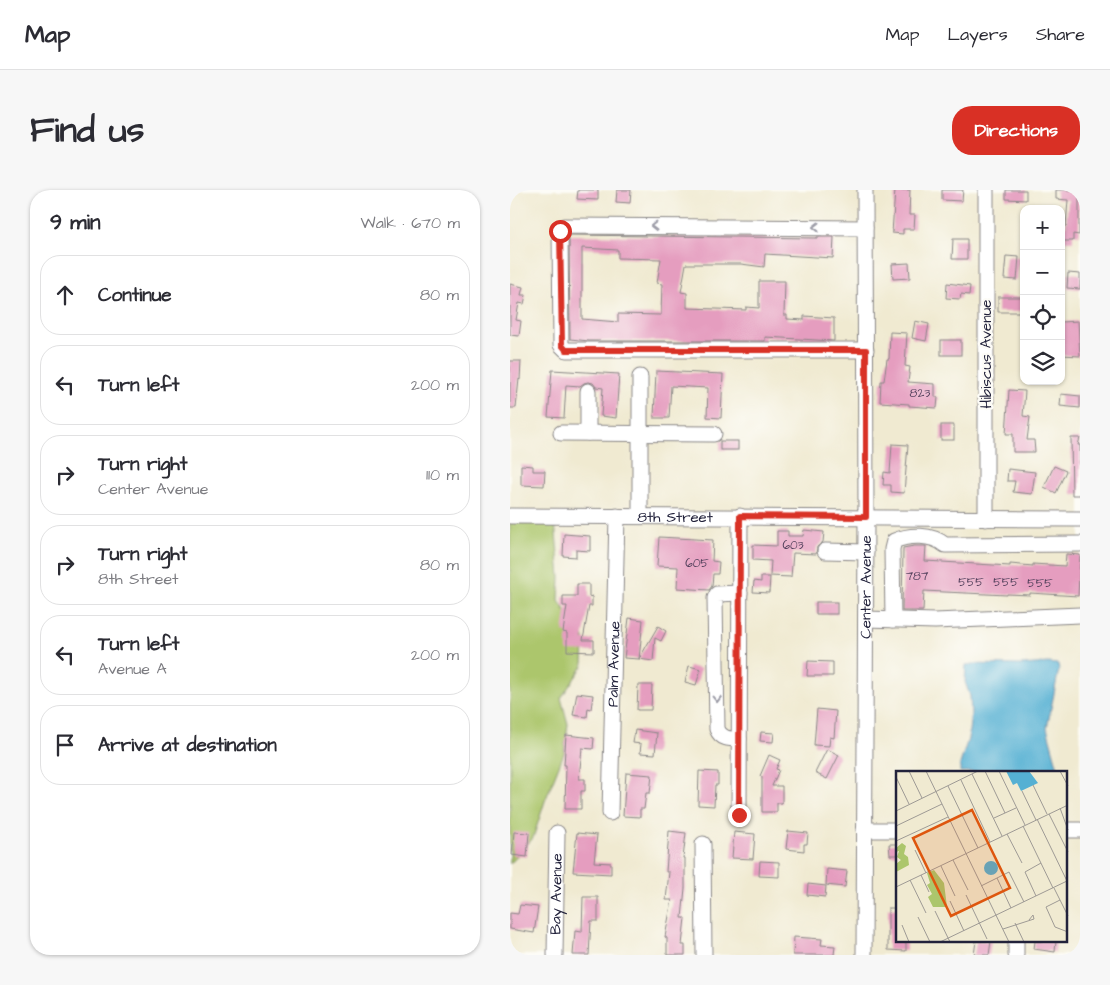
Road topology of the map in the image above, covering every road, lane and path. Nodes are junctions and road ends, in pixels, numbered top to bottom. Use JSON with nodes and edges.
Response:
{"nodes":[{"id":1,"x":865,"y":190,"type":"edge"},
{"id":2,"x":986,"y":190,"type":"edge"},
{"id":3,"x":865,"y":228,"type":"junction"},
{"id":4,"x":866,"y":350,"type":"junction"},
{"id":5,"x":640,"y":377,"type":"dead end"},
{"id":6,"x":588,"y":391,"type":"dead end"},
{"id":7,"x":561,"y":433,"type":"dead end"},
{"id":8,"x":588,"y":434,"type":"junction"},
{"id":9,"x":640,"y":434,"type":"junction"},
{"id":10,"x":714,"y":434,"type":"dead end"},
{"id":11,"x":510,"y":516,"type":"edge"},
{"id":12,"x":617,"y":516,"type":"junction"},
{"id":13,"x":640,"y":516,"type":"junction"},
{"id":14,"x":740,"y":516,"type":"junction"},
{"id":15,"x":866,"y":517,"type":"junction"},
{"id":16,"x":986,"y":518,"type":"junction"},
{"id":17,"x":1080,"y":519,"type":"edge"},
{"id":18,"x":1080,"y":544,"type":"edge"},
{"id":19,"x":825,"y":551,"type":"dead end"},
{"id":20,"x":866,"y":552,"type":"junction"},
{"id":21,"x":740,"y":593,"type":"junction"},
{"id":22,"x":1080,"y":616,"type":"edge"},
{"id":23,"x":866,"y":619,"type":"junction"},
{"id":24,"x":893,"y":620,"type":"junction"},
{"id":25,"x":739,"y":664,"type":"junction"},
{"id":26,"x":716,"y":665,"type":"junction"},
{"id":27,"x":739,"y":739,"type":"junction"},
{"id":28,"x":610,"y":812,"type":"dead end"},
{"id":29,"x":739,"y":815,"type":"dead end"},
{"id":30,"x":864,"y":830,"type":"junction"},
{"id":31,"x":896,"y":830,"type":"edge"},
{"id":32,"x":557,"y":833,"type":"dead end"},
{"id":33,"x":703,"y":844,"type":"dead end"},
{"id":34,"x":1016,"y":942,"type":"edge"},
{"id":35,"x":556,"y":955,"type":"edge"},
{"id":36,"x":704,"y":955,"type":"edge"},
{"id":37,"x":864,"y":955,"type":"edge"},
{"id":38,"x":1016,"y":955,"type":"edge"}],
"edges":[{"from":1,"to":3,"type":"street","name":"Center Avenue"},
{"from":2,"to":16,"type":"street","name":"Hibiscus Avenue"},
{"from":3,"to":4,"type":"street","name":"Center Avenue"},
{"from":3,"to":4,"type":"street","one_way":true},
{"from":4,"to":15,"type":"street","name":"Center Avenue"},
{"from":5,"to":9,"type":"street"},
{"from":6,"to":8,"type":"street"},
{"from":7,"to":8,"type":"street"},
{"from":8,"to":9,"type":"street"},
{"from":9,"to":10,"type":"street"},
{"from":9,"to":13,"type":"street"},
{"from":11,"to":12,"type":"street","name":"8th Street"},
{"from":12,"to":13,"type":"street","name":"8th Street"},
{"from":12,"to":28,"type":"street","name":"Palm Avenue"},
{"from":13,"to":14,"type":"street","name":"8th Street"},
{"from":14,"to":15,"type":"street","name":"8th Street"},
{"from":14,"to":21,"type":"street"},
{"from":15,"to":16,"type":"street","name":"8th Street"},
{"from":15,"to":20,"type":"street","name":"Center Avenue"},
{"from":16,"to":17,"type":"street","name":"8th Street"},
{"from":18,"to":24,"type":"street"},
{"from":19,"to":20,"type":"street"},
{"from":20,"to":23,"type":"street","name":"Center Avenue"},
{"from":21,"to":25,"type":"street"},
{"from":21,"to":26,"type":"street"},
{"from":22,"to":24,"type":"street"},
{"from":23,"to":24,"type":"street"},
{"from":23,"to":30,"type":"street","name":"Center Avenue"},
{"from":25,"to":26,"type":"street"},
{"from":25,"to":27,"type":"street"},
{"from":26,"to":27,"type":"street","one_way":true},
{"from":27,"to":29,"type":"street"},
{"from":30,"to":31,"type":"street"},
{"from":30,"to":37,"type":"street","name":"Center Avenue"},
{"from":32,"to":35,"type":"street","name":"Bay Avenue"},
{"from":33,"to":36,"type":"street"},
{"from":34,"to":38,"type":"street"}]}
